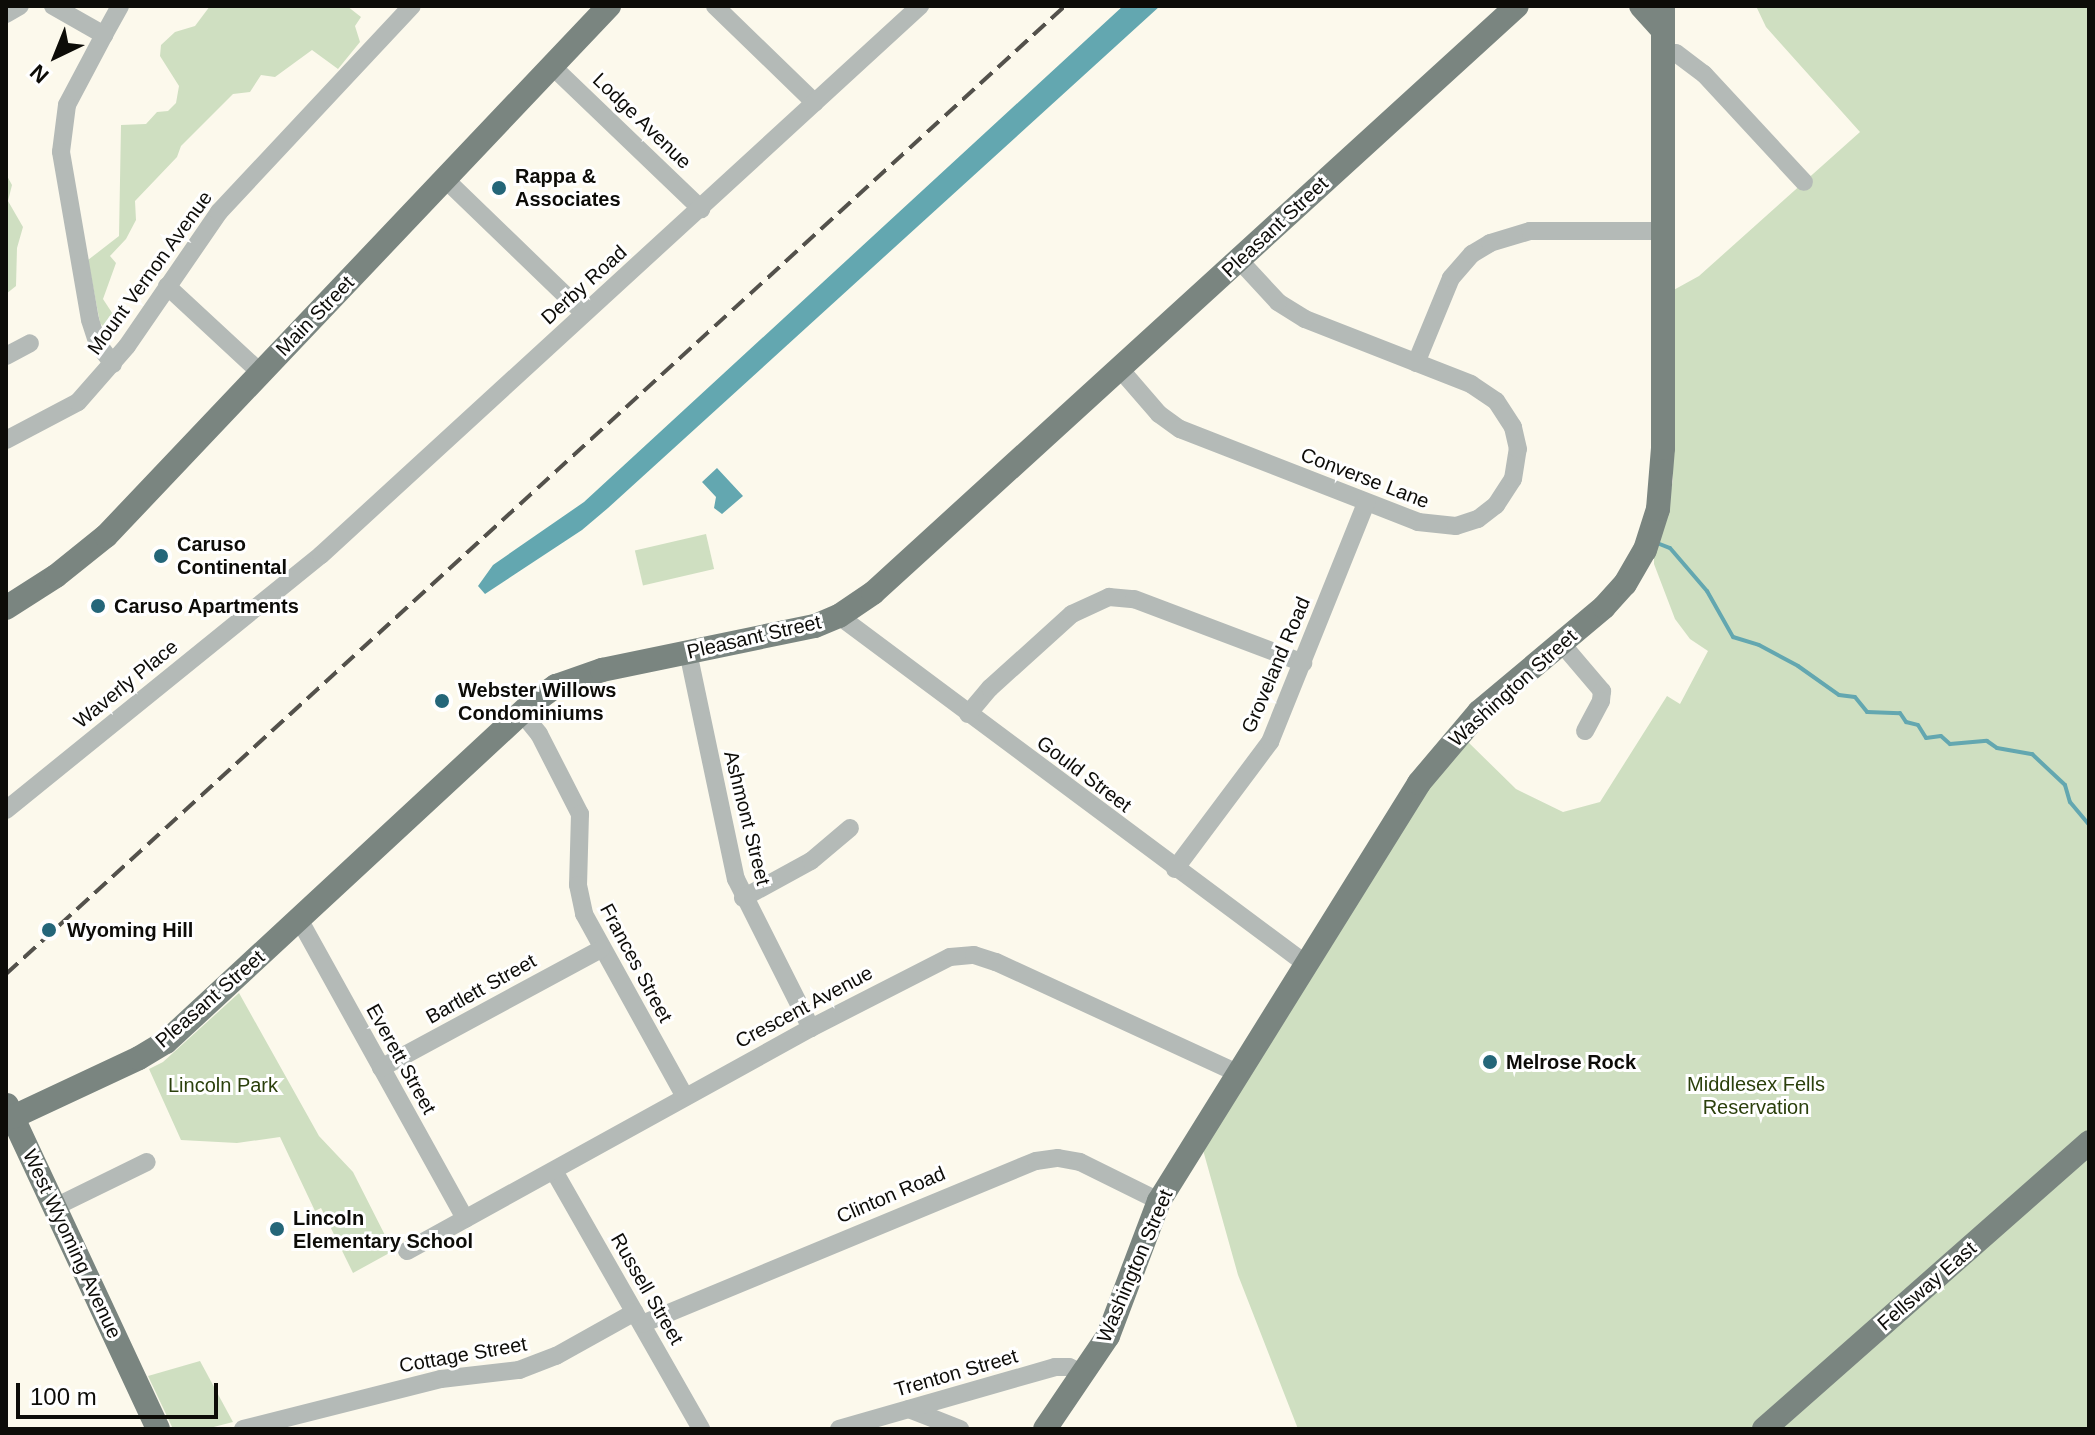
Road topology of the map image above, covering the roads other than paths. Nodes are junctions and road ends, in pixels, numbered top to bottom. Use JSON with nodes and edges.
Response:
{"nodes":[{"id":1,"x":53,"y":6,"type":"edge"},
{"id":2,"x":120,"y":6,"type":"edge"},
{"id":3,"x":412,"y":6,"type":"edge"},
{"id":4,"x":609,"y":6,"type":"edge"},
{"id":5,"x":715,"y":6,"type":"edge"},
{"id":6,"x":920,"y":6,"type":"edge"},
{"id":7,"x":1517,"y":6,"type":"edge"},
{"id":8,"x":1641,"y":6,"type":"edge"},
{"id":9,"x":1661,"y":28,"type":"edge"},
{"id":10,"x":104,"y":35,"type":"junction"},
{"id":11,"x":552,"y":66,"type":"junction"},
{"id":12,"x":815,"y":103,"type":"junction"},
{"id":13,"x":445,"y":179,"type":"junction"},
{"id":14,"x":1804,"y":182,"type":"dead end"},
{"id":15,"x":701,"y":209,"type":"junction"},
{"id":16,"x":1662,"y":231,"type":"junction"},
{"id":17,"x":1239,"y":260,"type":"junction"},
{"id":18,"x":167,"y":286,"type":"junction"},
{"id":19,"x":584,"y":313,"type":"junction"},
{"id":20,"x":30,"y":343,"type":"dead end"},
{"id":21,"x":6,"y":356,"type":"edge"},
{"id":22,"x":1416,"y":363,"type":"junction"},
{"id":23,"x":113,"y":364,"type":"junction"},
{"id":24,"x":1120,"y":369,"type":"junction"},
{"id":25,"x":260,"y":372,"type":"junction"},
{"id":26,"x":6,"y":440,"type":"edge"},
{"id":27,"x":1366,"y":503,"type":"junction"},
{"id":28,"x":274,"y":593,"type":"joint"},
{"id":29,"x":8,"y":601,"type":"edge"},
{"id":30,"x":839,"y":616,"type":"junction"},
{"id":31,"x":1562,"y":644,"type":"junction"},
{"id":32,"x":688,"y":652,"type":"junction"},
{"id":33,"x":1303,"y":663,"type":"junction"},
{"id":34,"x":522,"y":713,"type":"junction"},
{"id":35,"x":968,"y":714,"type":"junction"},
{"id":36,"x":1585,"y":731,"type":"dead end"},
{"id":37,"x":6,"y":810,"type":"edge"},
{"id":38,"x":850,"y":828,"type":"dead end"},
{"id":39,"x":1175,"y":869,"type":"junction"},
{"id":40,"x":743,"y":898,"type":"junction"},
{"id":41,"x":299,"y":919,"type":"junction"},
{"id":42,"x":601,"y":949,"type":"junction"},
{"id":43,"x":1306,"y":964,"type":"junction"},
{"id":44,"x":811,"y":1028,"type":"junction"},
{"id":45,"x":381,"y":1068,"type":"junction"},
{"id":46,"x":1237,"y":1073,"type":"junction"},
{"id":47,"x":685,"y":1097,"type":"junction"},
{"id":48,"x":9,"y":1110,"type":"edge"},
{"id":49,"x":2089,"y":1142,"type":"edge"},
{"id":50,"x":147,"y":1162,"type":"dead end"},
{"id":51,"x":554,"y":1171,"type":"junction"},
{"id":52,"x":1159,"y":1201,"type":"junction"},
{"id":53,"x":55,"y":1207,"type":"junction"},
{"id":54,"x":465,"y":1219,"type":"junction"},
{"id":55,"x":407,"y":1251,"type":"dead end"},
{"id":56,"x":638,"y":1318,"type":"junction"},
{"id":57,"x":1084,"y":1374,"type":"junction"},
{"id":58,"x":909,"y":1409,"type":"junction"},
{"id":59,"x":316,"y":1410,"type":"junction"},
{"id":60,"x":158,"y":1429,"type":"edge"},
{"id":61,"x":243,"y":1429,"type":"edge"},
{"id":62,"x":321,"y":1429,"type":"edge"},
{"id":63,"x":701,"y":1429,"type":"edge"},
{"id":64,"x":839,"y":1429,"type":"edge"},
{"id":65,"x":960,"y":1429,"type":"edge"},
{"id":66,"x":1045,"y":1429,"type":"edge"},
{"id":67,"x":1764,"y":1429,"type":"edge"}],
"edges":[{"from":1,"to":10,"type":"street"},
{"from":2,"to":10,"type":"street"},
{"from":3,"to":18,"type":"street","name":"Mount Vernon Avenue"},
{"from":4,"to":11,"type":"main road","name":"Main Street"},
{"from":5,"to":12,"type":"street"},
{"from":6,"to":12,"type":"street","name":"Derby Road"},
{"from":7,"to":17,"type":"main road","name":"Pleasant Street"},
{"from":8,"to":9,"type":"main road"},
{"from":9,"to":14,"type":"street"},
{"from":9,"to":16,"type":"main road","name":"Washington Street"},
{"from":10,"to":23,"type":"street"},
{"from":11,"to":13,"type":"main road","name":"Main Street"},
{"from":11,"to":15,"type":"street","name":"Lodge Avenue"},
{"from":12,"to":15,"type":"street","name":"Derby Road"},
{"from":13,"to":19,"type":"street"},
{"from":13,"to":25,"type":"main road","name":"Main Street"},
{"from":15,"to":19,"type":"street","name":"Derby Road"},
{"from":16,"to":22,"type":"street"},
{"from":16,"to":31,"type":"main road","name":"Washington Street"},
{"from":17,"to":22,"type":"street","name":"Converse Lane"},
{"from":17,"to":24,"type":"main road","name":"Pleasant Street"},
{"from":18,"to":23,"type":"street","name":"Mount Vernon Avenue"},
{"from":18,"to":25,"type":"street"},
{"from":19,"to":28,"type":"street","name":"Derby Road"},
{"from":20,"to":21,"type":"street"},
{"from":22,"to":27,"type":"street","name":"Converse Lane"},
{"from":23,"to":26,"type":"street","name":"Mount Vernon Avenue"},
{"from":24,"to":27,"type":"street","name":"Converse Lane"},
{"from":24,"to":30,"type":"main road","name":"Pleasant Street"},
{"from":25,"to":29,"type":"main road","name":"Main Street"},
{"from":27,"to":33,"type":"street","name":"Groveland Road"},
{"from":28,"to":37,"type":"street","name":"Waverly Place"},
{"from":30,"to":32,"type":"main road","name":"Pleasant Street"},
{"from":30,"to":35,"type":"street","name":"Gould Street"},
{"from":31,"to":36,"type":"street"},
{"from":31,"to":43,"type":"main road","name":"Washington Street"},
{"from":32,"to":34,"type":"main road","name":"Pleasant Street"},
{"from":32,"to":40,"type":"street","name":"Ashmont Street"},
{"from":33,"to":35,"type":"street"},
{"from":33,"to":39,"type":"street","name":"Groveland Road"},
{"from":34,"to":41,"type":"main road","name":"Pleasant Street"},
{"from":34,"to":42,"type":"street","name":"Frances Street"},
{"from":35,"to":39,"type":"street","name":"Gould Street"},
{"from":38,"to":40,"type":"street"},
{"from":39,"to":43,"type":"street","name":"Gould Street"},
{"from":40,"to":44,"type":"street","name":"Ashmont Street"},
{"from":41,"to":45,"type":"street","name":"Everett Street"},
{"from":41,"to":48,"type":"main road","name":"Pleasant Street"},
{"from":42,"to":45,"type":"street","name":"Bartlett Street"},
{"from":42,"to":47,"type":"street","name":"Frances Street"},
{"from":43,"to":46,"type":"main road","name":"Washington Street"},
{"from":44,"to":46,"type":"street","name":"Crescent Avenue"},
{"from":44,"to":47,"type":"street","name":"Crescent Avenue"},
{"from":45,"to":54,"type":"street","name":"Everett Street"},
{"from":46,"to":52,"type":"main road","name":"Washington Street"},
{"from":47,"to":51,"type":"street","name":"Crescent Avenue"},
{"from":48,"to":53,"type":"main road","name":"West Wyoming Avenue"},
{"from":49,"to":67,"type":"main road","name":"Fellsway East"},
{"from":50,"to":53,"type":"street"},
{"from":51,"to":54,"type":"street","name":"Crescent Avenue"},
{"from":51,"to":56,"type":"street","name":"Russell Street"},
{"from":52,"to":56,"type":"street","name":"Clinton Road"},
{"from":52,"to":57,"type":"main road","name":"Washington Street"},
{"from":53,"to":60,"type":"main road","name":"West Wyoming Avenue"},
{"from":54,"to":55,"type":"street","name":"Crescent Avenue"},
{"from":56,"to":59,"type":"street","name":"Cottage Street"},
{"from":56,"to":63,"type":"street","name":"Russell Street"},
{"from":57,"to":58,"type":"street","name":"Trenton Street"},
{"from":57,"to":66,"type":"main road","name":"Washington Street"},
{"from":58,"to":64,"type":"street","name":"Trenton Street"},
{"from":58,"to":65,"type":"street"},
{"from":59,"to":61,"type":"street","name":"Cottage Street"},
{"from":59,"to":62,"type":"street"}]}
